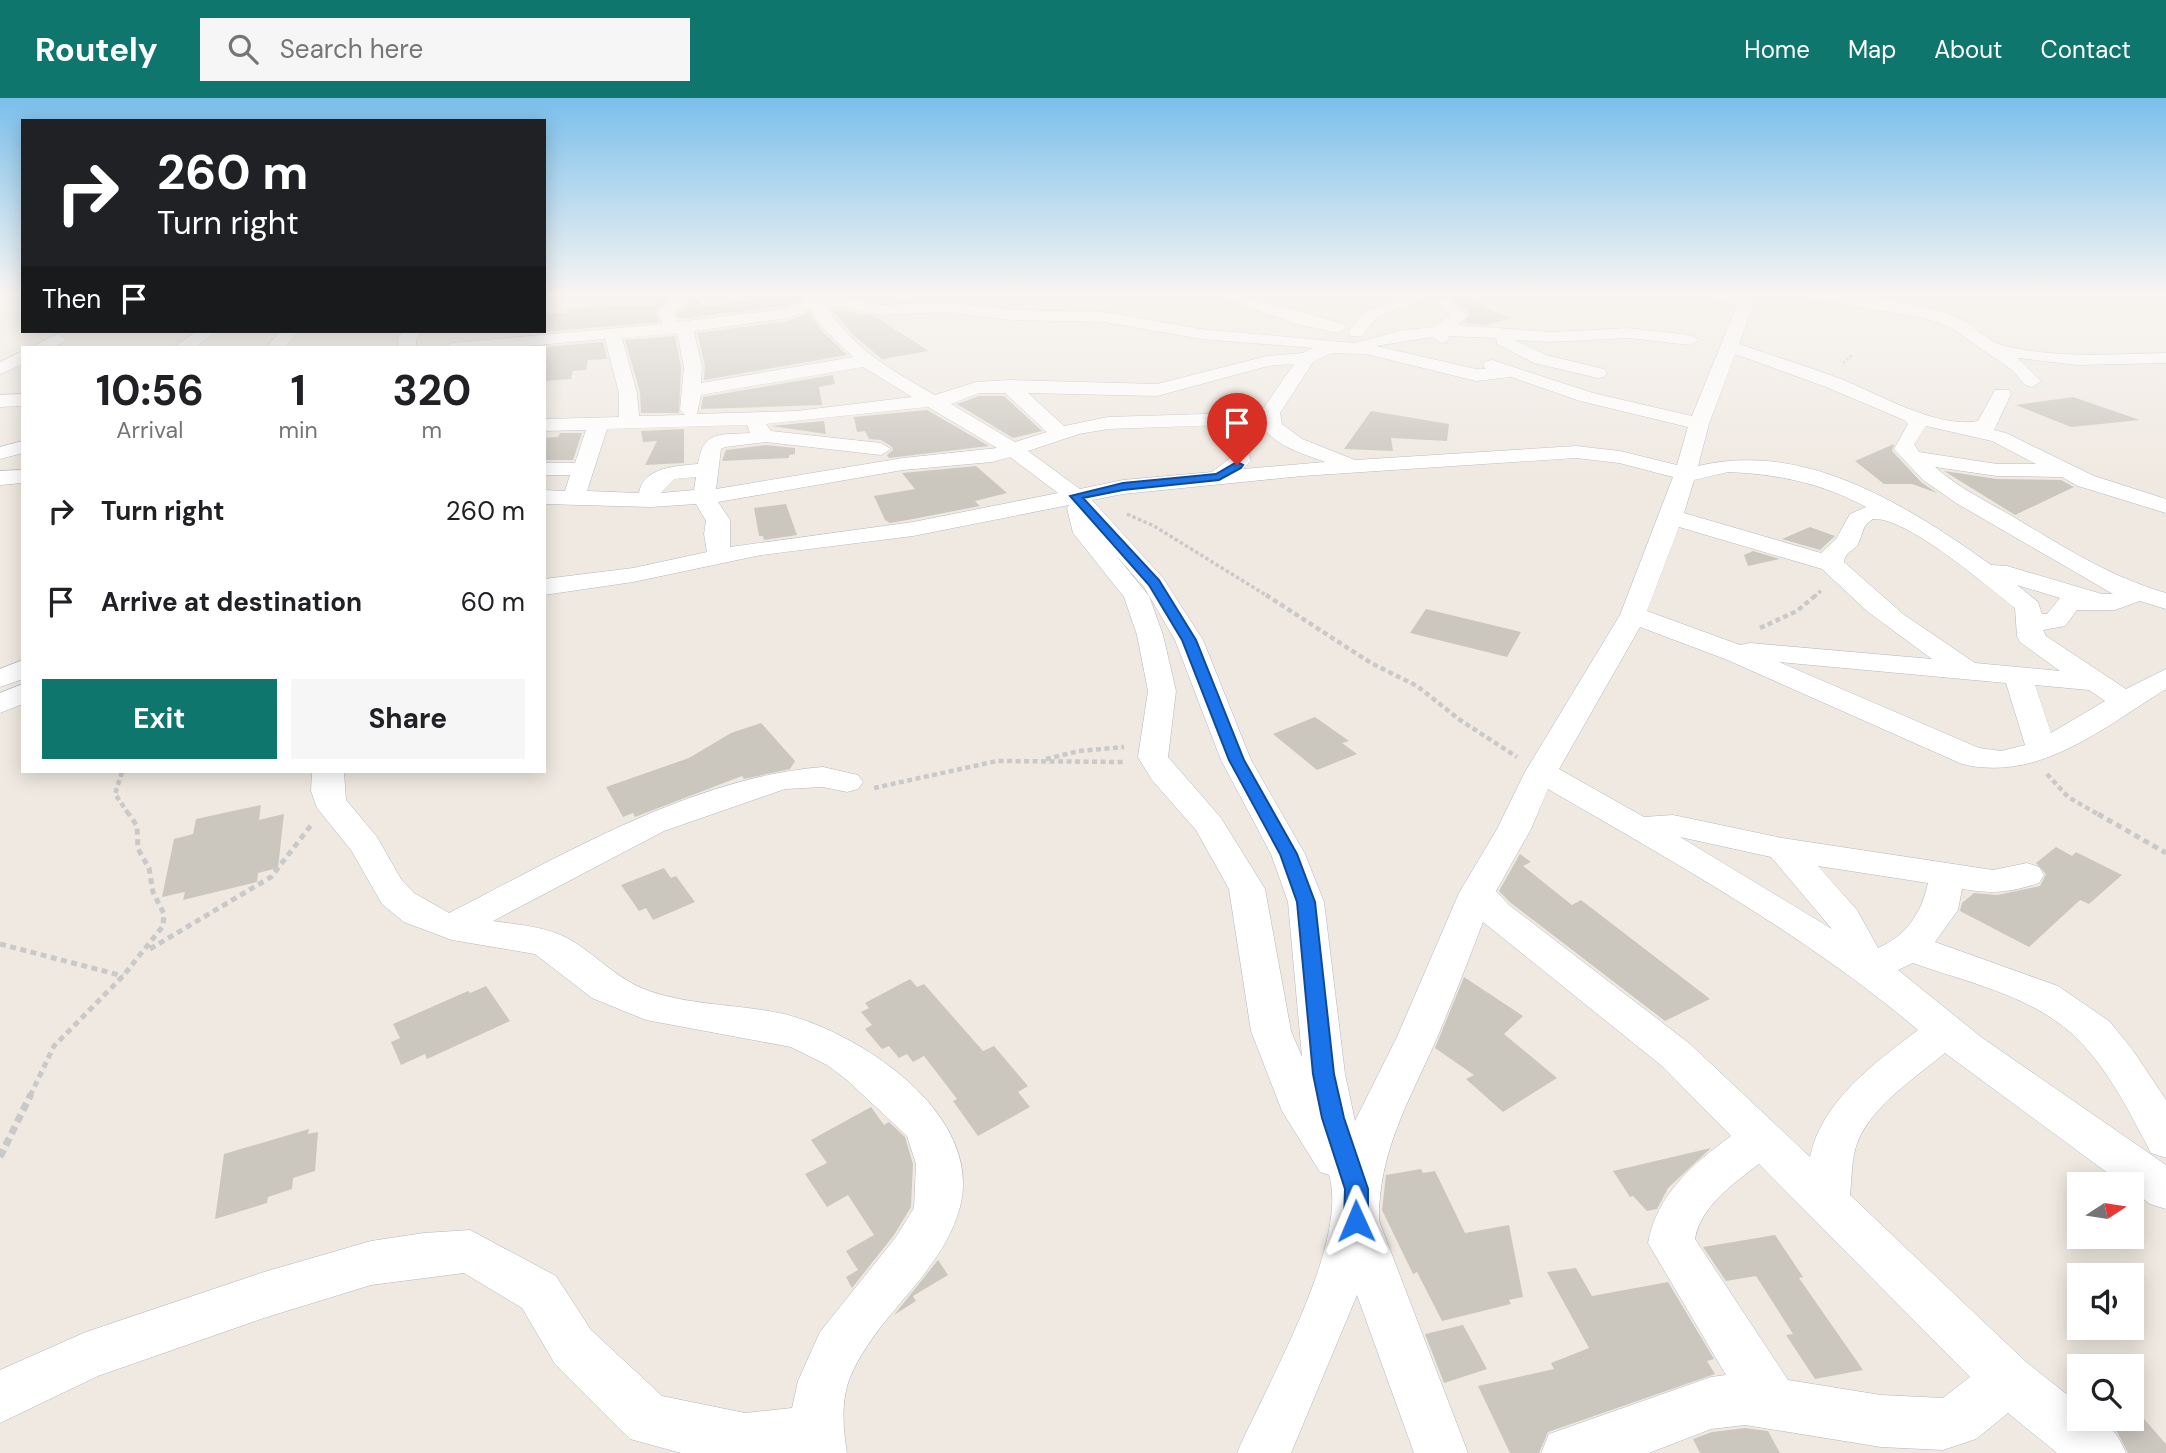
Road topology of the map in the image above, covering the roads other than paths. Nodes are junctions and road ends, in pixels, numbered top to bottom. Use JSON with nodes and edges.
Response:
{"nodes":[{"id":1,"x":618,"y":355,"type":"edge"},
{"id":2,"x":691,"y":355,"type":"edge"},
{"id":3,"x":833,"y":355,"type":"edge"},
{"id":4,"x":879,"y":355,"type":"edge"},
{"id":5,"x":1312,"y":355,"type":"edge"},
{"id":6,"x":1401,"y":355,"type":"edge"},
{"id":7,"x":1470,"y":355,"type":"edge"},
{"id":8,"x":1532,"y":355,"type":"edge"},
{"id":9,"x":1727,"y":355,"type":"edge"},
{"id":10,"x":1754,"y":355,"type":"edge"},
{"id":11,"x":2001,"y":355,"type":"edge"},
{"id":12,"x":2037,"y":355,"type":"edge"},
{"id":13,"x":21,"y":357,"type":"edge"},
{"id":14,"x":1307,"y":358,"type":"junction"},
{"id":15,"x":2166,"y":358,"type":"edge"},
{"id":16,"x":0,"y":369,"type":"edge"},
{"id":17,"x":1511,"y":372,"type":"junction"},
{"id":18,"x":1598,"y":373,"type":"dead end"},
{"id":19,"x":2032,"y":381,"type":"dead end"},
{"id":20,"x":1009,"y":386,"type":"junction"},
{"id":21,"x":773,"y":389,"type":"junction"},
{"id":22,"x":1157,"y":390,"type":"junction"},
{"id":23,"x":2002,"y":394,"type":"dead end"},
{"id":24,"x":21,"y":400,"type":"edge"},
{"id":25,"x":0,"y":401,"type":"edge"},
{"id":26,"x":927,"y":401,"type":"junction"},
{"id":27,"x":690,"y":404,"type":"junction"},
{"id":28,"x":1270,"y":413,"type":"junction"},
{"id":29,"x":822,"y":414,"type":"junction"},
{"id":30,"x":1911,"y":416,"type":"junction"},
{"id":31,"x":796,"y":417,"type":"junction"},
{"id":32,"x":1242,"y":420,"type":"junction"},
{"id":33,"x":625,"y":424,"type":"junction"},
{"id":34,"x":546,"y":425,"type":"edge"},
{"id":35,"x":598,"y":425,"type":"junction"},
{"id":36,"x":761,"y":428,"type":"junction"},
{"id":37,"x":1969,"y":429,"type":"junction"},
{"id":38,"x":1062,"y":435,"type":"junction"},
{"id":39,"x":716,"y":442,"type":"junction"},
{"id":40,"x":21,"y":447,"type":"edge"},
{"id":41,"x":881,"y":449,"type":"junction"},
{"id":42,"x":1011,"y":449,"type":"junction"},
{"id":43,"x":0,"y":451,"type":"edge"},
{"id":44,"x":1576,"y":452,"type":"junction"},
{"id":45,"x":1682,"y":452,"type":"junction"},
{"id":46,"x":1913,"y":457,"type":"junction"},
{"id":47,"x":903,"y":464,"type":"junction"},
{"id":48,"x":584,"y":468,"type":"junction"},
{"id":49,"x":1360,"y":468,"type":"junction"},
{"id":50,"x":708,"y":470,"type":"junction"},
{"id":51,"x":2067,"y":471,"type":"junction"},
{"id":52,"x":2036,"y":472,"type":"junction"},
{"id":53,"x":547,"y":473,"type":"edge"},
{"id":54,"x":21,"y":476,"type":"edge"},
{"id":55,"x":1219,"y":477,"type":"junction"},
{"id":56,"x":0,"y":478,"type":"edge"},
{"id":57,"x":1076,"y":496,"type":"junction"},
{"id":58,"x":546,"y":497,"type":"edge"},
{"id":59,"x":576,"y":497,"type":"junction"},
{"id":60,"x":708,"y":497,"type":"junction"},
{"id":61,"x":1964,"y":498,"type":"junction"},
{"id":62,"x":651,"y":500,"type":"junction"},
{"id":63,"x":2166,"y":506,"type":"edge"},
{"id":64,"x":1900,"y":513,"type":"junction"},
{"id":65,"x":1672,"y":517,"type":"junction"},
{"id":66,"x":720,"y":556,"type":"junction"},
{"id":67,"x":1970,"y":561,"type":"junction"},
{"id":68,"x":1834,"y":566,"type":"junction"},
{"id":69,"x":626,"y":576,"type":"junction"},
{"id":70,"x":662,"y":585,"type":"dead end"},
{"id":71,"x":546,"y":587,"type":"edge"},
{"id":72,"x":2141,"y":593,"type":"junction"},
{"id":73,"x":2091,"y":600,"type":"junction"},
{"id":74,"x":2166,"y":601,"type":"edge"},
{"id":75,"x":1633,"y":615,"type":"junction"},
{"id":76,"x":2032,"y":624,"type":"junction"},
{"id":77,"x":1716,"y":645,"type":"junction"},
{"id":78,"x":1973,"y":671,"type":"junction"},
{"id":79,"x":2018,"y":676,"type":"junction"},
{"id":80,"x":2166,"y":677,"type":"edge"},
{"id":81,"x":2096,"y":682,"type":"junction"},
{"id":82,"x":2126,"y":702,"type":"junction"},
{"id":83,"x":2045,"y":750,"type":"junction"},
{"id":84,"x":1541,"y":772,"type":"junction"},
{"id":85,"x":847,"y":782,"type":"road end"},
{"id":86,"x":328,"y":785,"type":"edge"},
{"id":87,"x":1639,"y":828,"type":"junction"},
{"id":88,"x":1782,"y":849,"type":"junction"},
{"id":89,"x":1947,"y":875,"type":"junction"},
{"id":90,"x":2027,"y":875,"type":"dead end"},
{"id":91,"x":1477,"y":893,"type":"junction"},
{"id":92,"x":454,"y":926,"type":"junction"},
{"id":93,"x":1910,"y":948,"type":"junction"},
{"id":94,"x":1867,"y":970,"type":"junction"},
{"id":95,"x":1945,"y":1030,"type":"junction"},
{"id":96,"x":1762,"y":1137,"type":"junction"},
{"id":97,"x":2166,"y":1140,"type":"edge"},
{"id":98,"x":2166,"y":1190,"type":"edge"},
{"id":99,"x":1827,"y":1200,"type":"junction"},
{"id":100,"x":1356,"y":1205,"type":"junction"},
{"id":101,"x":2008,"y":1380,"type":"junction"},
{"id":102,"x":0,"y":1396,"type":"edge"},
{"id":103,"x":1772,"y":1402,"type":"junction"},
{"id":104,"x":818,"y":1443,"type":"edge"},
{"id":105,"x":1264,"y":1453,"type":"edge"},
{"id":106,"x":1441,"y":1453,"type":"edge"},
{"id":107,"x":1567,"y":1453,"type":"edge"},
{"id":108,"x":2099,"y":1453,"type":"edge"}],
"edges":[{"from":1,"to":33,"type":"street"},
{"from":2,"to":27,"type":"street"},
{"from":3,"to":21,"type":"street"},
{"from":4,"to":26,"type":"street"},
{"from":5,"to":14,"type":"street"},
{"from":6,"to":17,"type":"street"},
{"from":7,"to":17,"type":"street"},
{"from":8,"to":18,"type":"street"},
{"from":9,"to":45,"type":"street"},
{"from":10,"to":30,"type":"street"},
{"from":11,"to":19,"type":"street"},
{"from":12,"to":15,"type":"street"},
{"from":13,"to":16,"type":"street"},
{"from":14,"to":22,"type":"street"},
{"from":14,"to":28,"type":"street"},
{"from":17,"to":45,"type":"street"},
{"from":20,"to":22,"type":"street"},
{"from":20,"to":26,"type":"street"},
{"from":20,"to":38,"type":"street"},
{"from":21,"to":27,"type":"street"},
{"from":21,"to":31,"type":"street"},
{"from":22,"to":32,"type":"street"},
{"from":23,"to":37,"type":"street"},
{"from":24,"to":25,"type":"street"},
{"from":26,"to":29,"type":"street"},
{"from":26,"to":42,"type":"street"},
{"from":27,"to":33,"type":"street"},
{"from":27,"to":33,"type":"street"},
{"from":27,"to":36,"type":"street"},
{"from":27,"to":39,"type":"street"},
{"from":28,"to":32,"type":"street"},
{"from":28,"to":49,"type":"street"},
{"from":29,"to":31,"type":"street"},
{"from":29,"to":41,"type":"street"},
{"from":30,"to":37,"type":"street"},
{"from":30,"to":46,"type":"street"},
{"from":31,"to":36,"type":"street"},
{"from":32,"to":38,"type":"street"},
{"from":32,"to":55,"type":"street"},
{"from":33,"to":35,"type":"street"},
{"from":34,"to":35,"type":"street"},
{"from":35,"to":48,"type":"street"},
{"from":36,"to":39,"type":"street"},
{"from":36,"to":41,"type":"street"},
{"from":37,"to":51,"type":"street"},
{"from":38,"to":42,"type":"street"},
{"from":39,"to":50,"type":"street"},
{"from":40,"to":43,"type":"street"},
{"from":41,"to":47,"type":"street"},
{"from":42,"to":47,"type":"street"},
{"from":42,"to":57,"type":"street"},
{"from":44,"to":45,"type":"street"},
{"from":44,"to":45,"type":"street"},
{"from":44,"to":49,"type":"street"},
{"from":45,"to":64,"type":"street"},
{"from":45,"to":65,"type":"street"},
{"from":46,"to":52,"type":"street"},
{"from":46,"to":61,"type":"street"},
{"from":47,"to":60,"type":"street"},
{"from":48,"to":53,"type":"street"},
{"from":48,"to":59,"type":"street"},
{"from":49,"to":55,"type":"street"},
{"from":50,"to":60,"type":"street"},
{"from":50,"to":62,"type":"street"},
{"from":51,"to":52,"type":"street"},
{"from":51,"to":63,"type":"street"},
{"from":52,"to":61,"type":"street"},
{"from":54,"to":56,"type":"street"},
{"from":55,"to":57,"type":"street"},
{"from":57,"to":66,"type":"street"},
{"from":57,"to":100,"type":"street"},
{"from":57,"to":100,"type":"street"},
{"from":58,"to":59,"type":"street"},
{"from":59,"to":62,"type":"street"},
{"from":60,"to":62,"type":"street"},
{"from":60,"to":66,"type":"street"},
{"from":61,"to":72,"type":"street"},
{"from":64,"to":67,"type":"street"},
{"from":64,"to":68,"type":"street"},
{"from":65,"to":68,"type":"street"},
{"from":65,"to":75,"type":"street"},
{"from":66,"to":69,"type":"street"},
{"from":67,"to":73,"type":"street"},
{"from":67,"to":76,"type":"street"},
{"from":68,"to":78,"type":"street"},
{"from":69,"to":70,"type":"street"},
{"from":69,"to":71,"type":"street"},
{"from":72,"to":73,"type":"street"},
{"from":72,"to":74,"type":"street"},
{"from":73,"to":76,"type":"street"},
{"from":75,"to":77,"type":"street"},
{"from":75,"to":84,"type":"street"},
{"from":76,"to":81,"type":"street"},
{"from":77,"to":78,"type":"street"},
{"from":77,"to":83,"type":"street"},
{"from":78,"to":79,"type":"street"},
{"from":79,"to":81,"type":"street"},
{"from":79,"to":83,"type":"street"},
{"from":80,"to":82,"type":"street"},
{"from":81,"to":82,"type":"street"},
{"from":82,"to":83,"type":"street"},
{"from":84,"to":87,"type":"street"},
{"from":84,"to":91,"type":"street"},
{"from":85,"to":92,"type":"street"},
{"from":86,"to":92,"type":"street"},
{"from":87,"to":88,"type":"street"},
{"from":87,"to":94,"type":"street"},
{"from":88,"to":89,"type":"street"},
{"from":88,"to":94,"type":"street"},
{"from":89,"to":90,"type":"street"},
{"from":89,"to":93,"type":"street"},
{"from":91,"to":96,"type":"street"},
{"from":91,"to":100,"type":"street"},
{"from":92,"to":104,"type":"street"},
{"from":93,"to":94,"type":"street"},
{"from":93,"to":97,"type":"street"},
{"from":94,"to":95,"type":"street"},
{"from":95,"to":98,"type":"street"},
{"from":95,"to":99,"type":"street"},
{"from":96,"to":99,"type":"street"},
{"from":96,"to":103,"type":"street"},
{"from":99,"to":101,"type":"street"},
{"from":100,"to":105,"type":"street"},
{"from":100,"to":106,"type":"street"},
{"from":101,"to":103,"type":"street"},
{"from":101,"to":108,"type":"street"},
{"from":102,"to":104,"type":"street"},
{"from":103,"to":107,"type":"street"}]}
